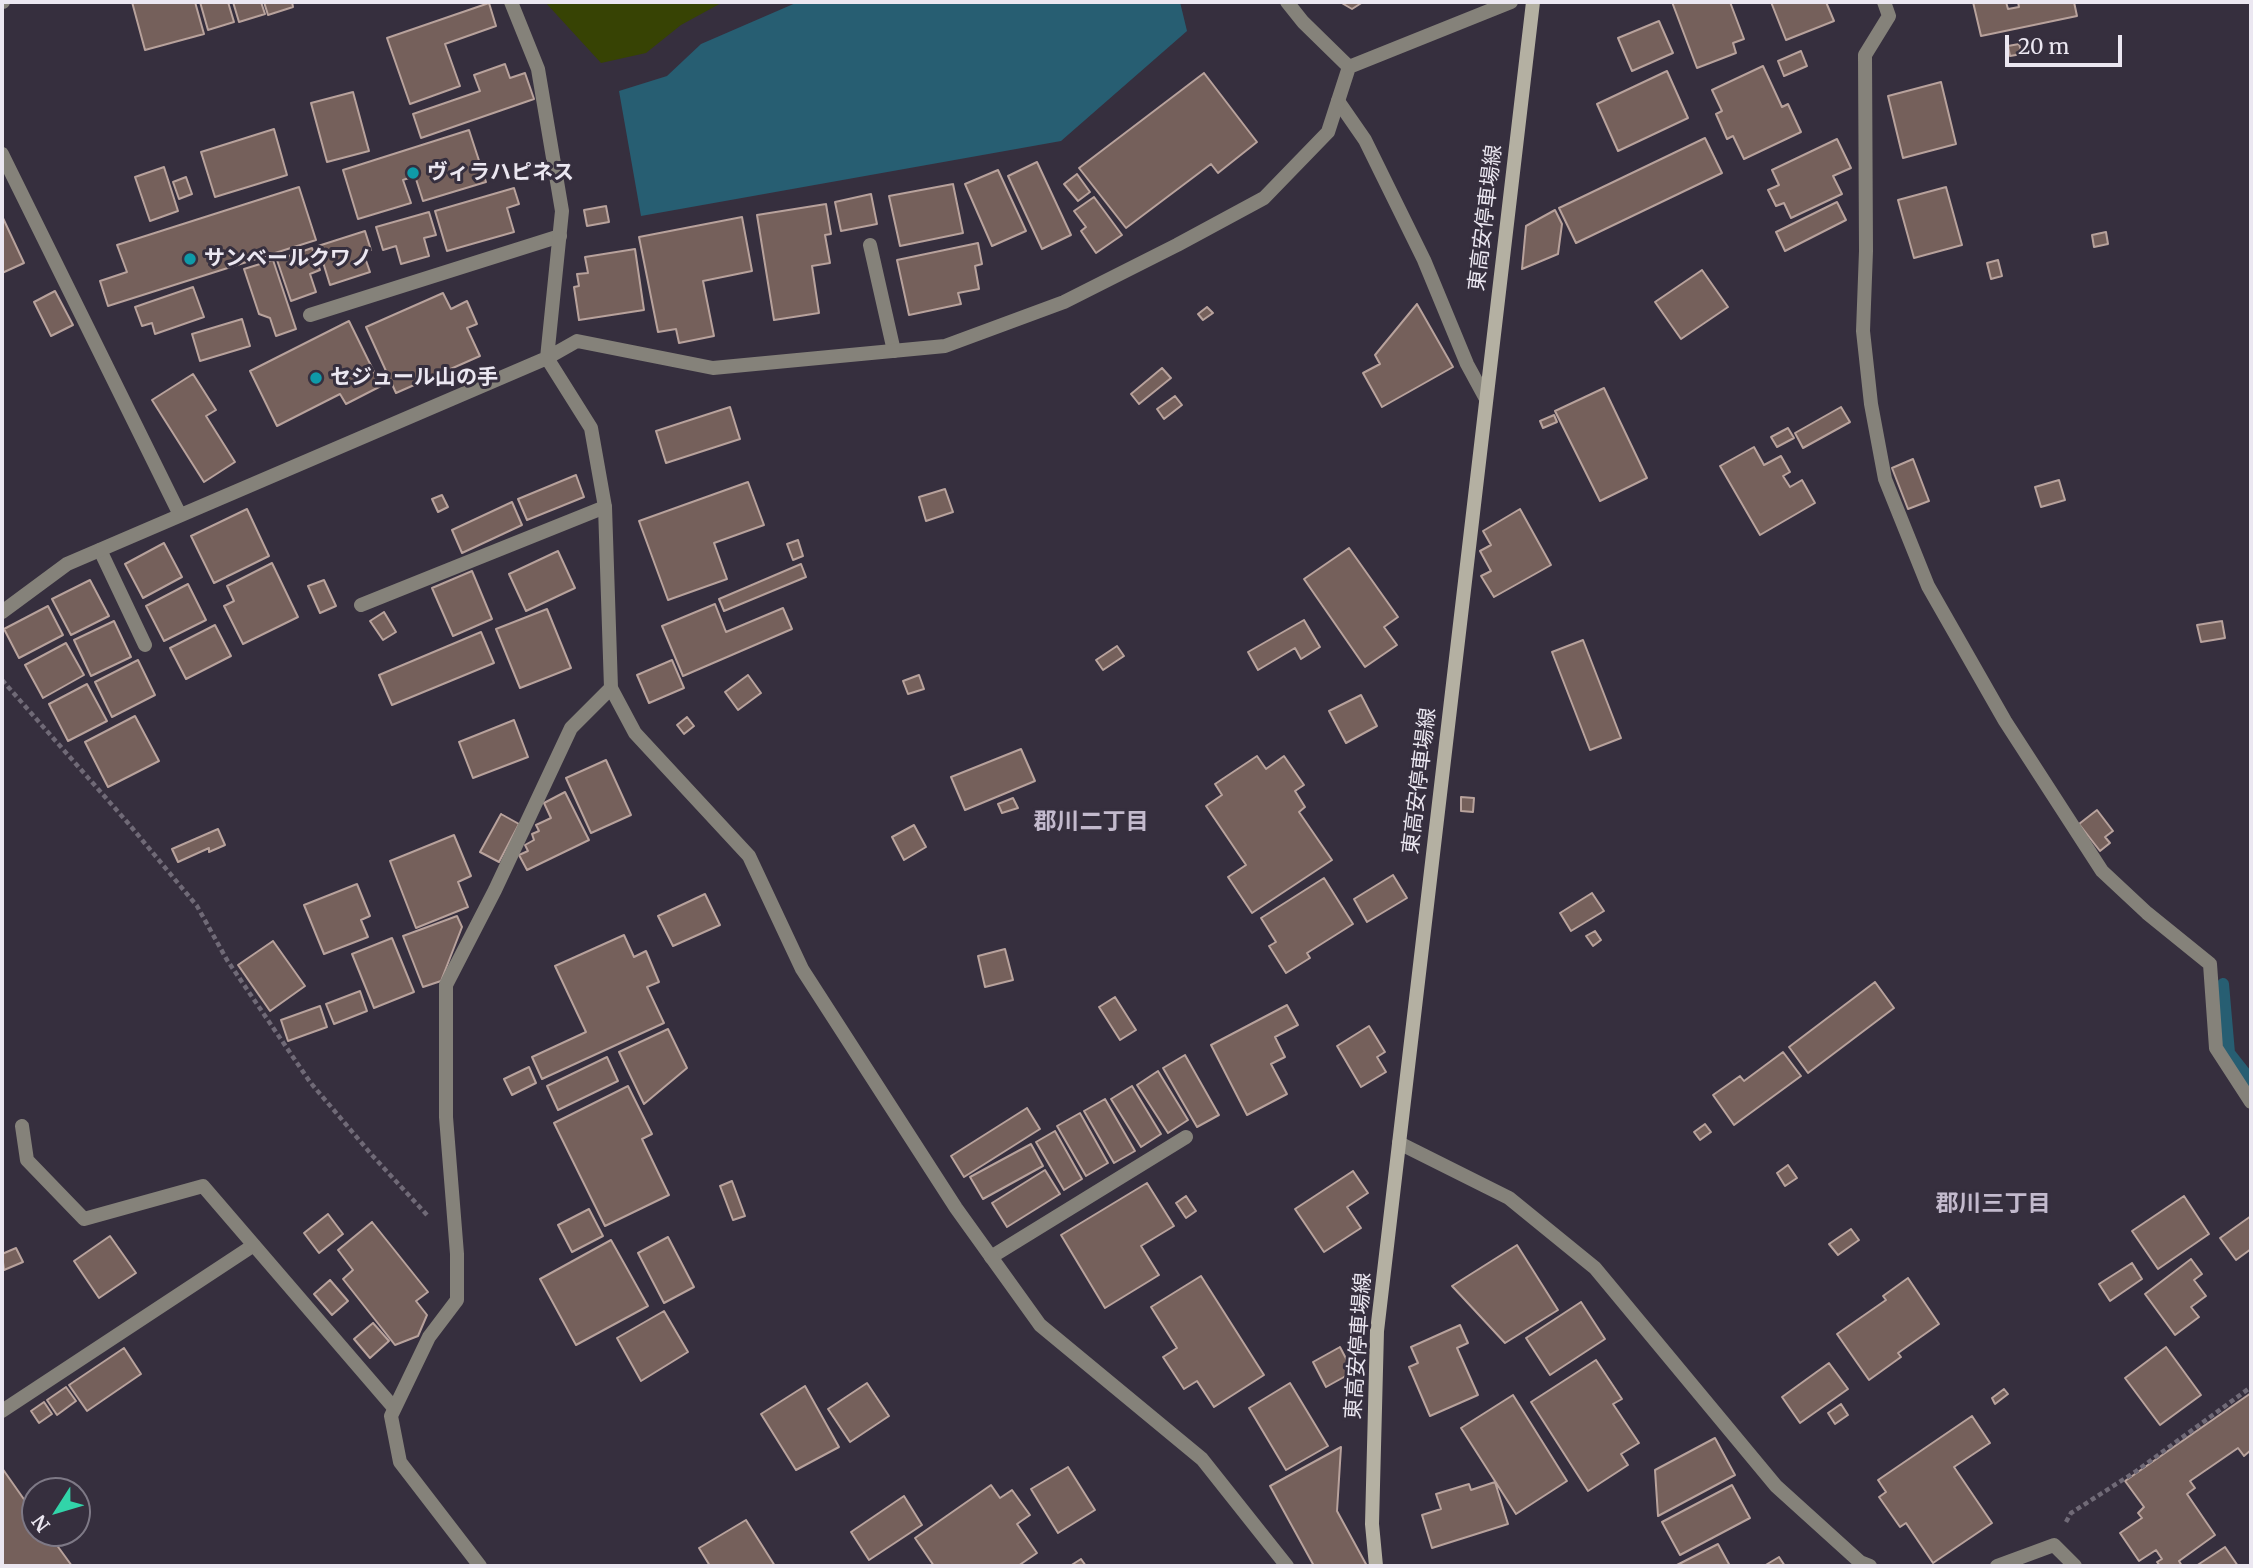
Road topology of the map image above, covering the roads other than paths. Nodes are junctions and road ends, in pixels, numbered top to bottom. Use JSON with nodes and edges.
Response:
{"nodes":[{"id":1,"x":511,"y":2,"type":"edge"},
{"id":2,"x":1287,"y":2,"type":"edge"},
{"id":3,"x":1511,"y":2,"type":"edge"},
{"id":4,"x":1533,"y":2,"type":"edge"},
{"id":5,"x":1884,"y":2,"type":"edge"},
{"id":6,"x":1349,"y":67,"type":"junction"},
{"id":7,"x":1338,"y":102,"type":"junction"},
{"id":8,"x":2,"y":154,"type":"edge"},
{"id":9,"x":560,"y":236,"type":"junction"},
{"id":10,"x":870,"y":245,"type":"dead end"},
{"id":11,"x":310,"y":315,"type":"dead end"},
{"id":12,"x":894,"y":351,"type":"junction"},
{"id":13,"x":547,"y":358,"type":"junction"},
{"id":14,"x":1486,"y":398,"type":"junction"},
{"id":15,"x":605,"y":507,"type":"junction"},
{"id":16,"x":180,"y":515,"type":"junction"},
{"id":17,"x":100,"y":550,"type":"junction"},
{"id":18,"x":361,"y":605,"type":"dead end"},
{"id":19,"x":2,"y":612,"type":"edge"},
{"id":20,"x":145,"y":645,"type":"dead end"},
{"id":21,"x":611,"y":688,"type":"junction"},
{"id":22,"x":2251,"y":1102,"type":"edge"},
{"id":23,"x":22,"y":1126,"type":"dead end"},
{"id":24,"x":1186,"y":1137,"type":"dead end"},
{"id":25,"x":1399,"y":1143,"type":"junction"},
{"id":26,"x":254,"y":1245,"type":"junction"},
{"id":27,"x":991,"y":1257,"type":"junction"},
{"id":28,"x":394,"y":1408,"type":"junction"},
{"id":29,"x":2,"y":1410,"type":"edge"},
{"id":30,"x":480,"y":1566,"type":"edge"},
{"id":31,"x":1287,"y":1566,"type":"edge"},
{"id":32,"x":1376,"y":1566,"type":"edge"},
{"id":33,"x":1870,"y":1566,"type":"edge"},
{"id":34,"x":1997,"y":1566,"type":"edge"},
{"id":35,"x":2075,"y":1566,"type":"edge"}],
"edges":[{"from":1,"to":9,"type":"street"},
{"from":2,"to":6,"type":"street"},
{"from":3,"to":6,"type":"street"},
{"from":4,"to":14,"type":"main road","name":"東高安停車場線"},
{"from":5,"to":22,"type":"street"},
{"from":6,"to":7,"type":"street"},
{"from":7,"to":12,"type":"street"},
{"from":7,"to":14,"type":"street"},
{"from":8,"to":16,"type":"street"},
{"from":9,"to":11,"type":"street"},
{"from":9,"to":13,"type":"street"},
{"from":10,"to":12,"type":"street"},
{"from":12,"to":13,"type":"street"},
{"from":13,"to":15,"type":"street"},
{"from":13,"to":16,"type":"street"},
{"from":14,"to":25,"type":"main road","name":"東高安停車場線"},
{"from":15,"to":18,"type":"street"},
{"from":15,"to":21,"type":"street"},
{"from":16,"to":17,"type":"street"},
{"from":17,"to":19,"type":"street"},
{"from":17,"to":20,"type":"street"},
{"from":21,"to":27,"type":"street"},
{"from":21,"to":28,"type":"street"},
{"from":23,"to":26,"type":"street"},
{"from":24,"to":27,"type":"street"},
{"from":25,"to":32,"type":"main road","name":"東高安停車場線"},
{"from":25,"to":33,"type":"street"},
{"from":26,"to":28,"type":"street"},
{"from":26,"to":29,"type":"street"},
{"from":27,"to":31,"type":"street"},
{"from":28,"to":30,"type":"street"},
{"from":34,"to":35,"type":"street"}]}
